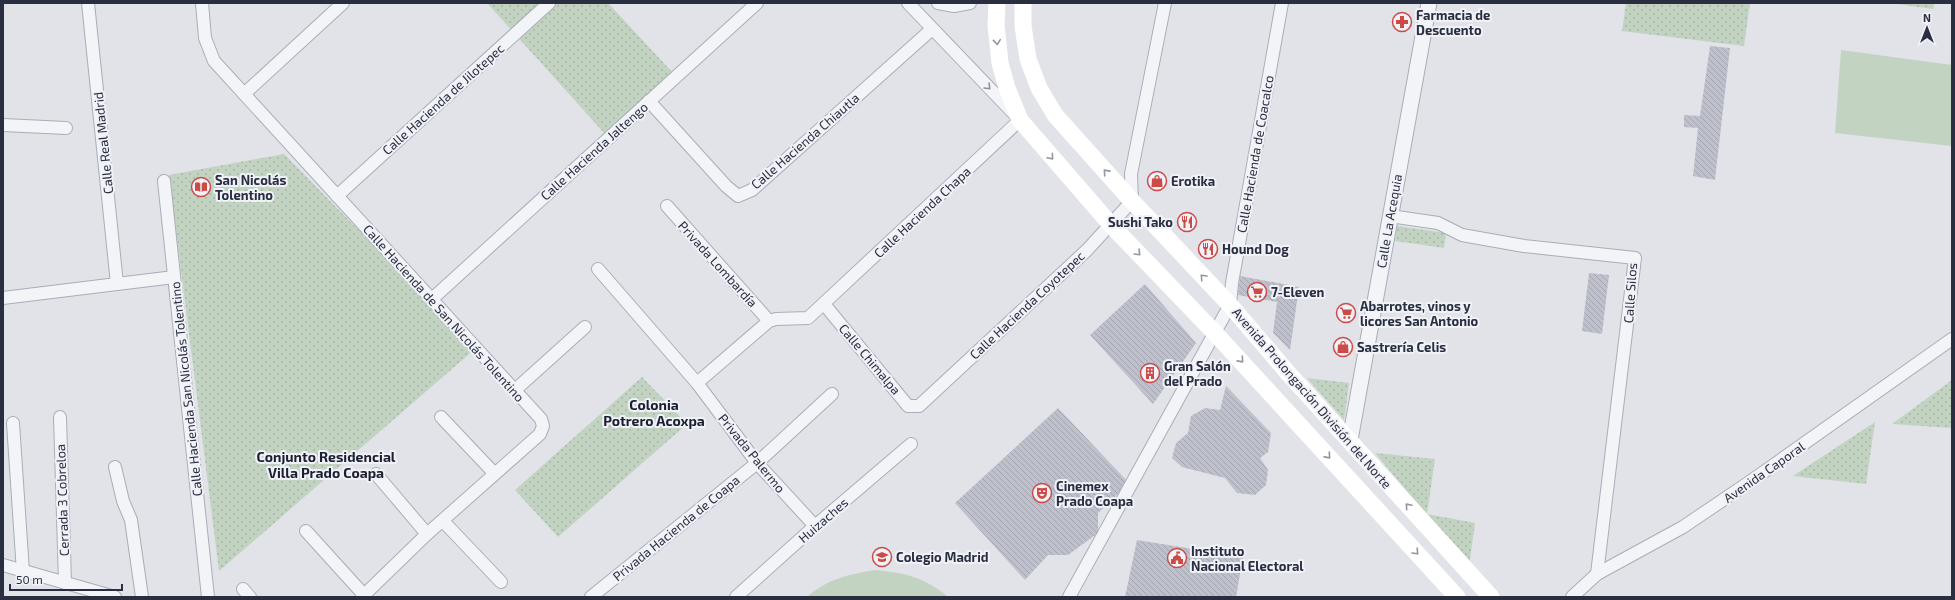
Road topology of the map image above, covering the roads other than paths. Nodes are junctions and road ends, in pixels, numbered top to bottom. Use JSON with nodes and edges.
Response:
{"nodes":[{"id":1,"x":88,"y":3,"type":"edge"},
{"id":2,"x":202,"y":3,"type":"edge"},
{"id":3,"x":343,"y":3,"type":"edge"},
{"id":4,"x":549,"y":3,"type":"edge"},
{"id":5,"x":757,"y":3,"type":"edge"},
{"id":6,"x":908,"y":3,"type":"edge"},
{"id":7,"x":938,"y":3,"type":"edge"},
{"id":8,"x":970,"y":3,"type":"edge"},
{"id":9,"x":997,"y":3,"type":"edge"},
{"id":10,"x":1023,"y":3,"type":"edge"},
{"id":11,"x":1165,"y":3,"type":"edge"},
{"id":12,"x":1282,"y":3,"type":"edge"},
{"id":13,"x":1429,"y":3,"type":"edge"},
{"id":14,"x":932,"y":29,"type":"junction"},
{"id":15,"x":244,"y":94,"type":"junction"},
{"id":16,"x":649,"y":101,"type":"junction"},
{"id":17,"x":1020,"y":120,"type":"junction"},
{"id":18,"x":3,"y":125,"type":"edge"},
{"id":19,"x":66,"y":128,"type":"dead end"},
{"id":20,"x":164,"y":181,"type":"dead end"},
{"id":21,"x":337,"y":196,"type":"junction"},
{"id":22,"x":1132,"y":201,"type":"junction"},
{"id":23,"x":667,"y":206,"type":"dead end"},
{"id":24,"x":1390,"y":216,"type":"junction"},
{"id":25,"x":1111,"y":225,"type":"junction"},
{"id":26,"x":598,"y":269,"type":"dead end"},
{"id":27,"x":174,"y":278,"type":"junction"},
{"id":28,"x":117,"y":284,"type":"junction"},
{"id":29,"x":3,"y":298,"type":"edge"},
{"id":30,"x":432,"y":299,"type":"junction"},
{"id":31,"x":824,"y":304,"type":"junction"},
{"id":32,"x":1230,"y":305,"type":"junction"},
{"id":33,"x":769,"y":322,"type":"junction"},
{"id":34,"x":585,"y":327,"type":"dead end"},
{"id":35,"x":1214,"y":332,"type":"junction"},
{"id":36,"x":1952,"y":339,"type":"edge"},
{"id":37,"x":697,"y":383,"type":"junction"},
{"id":38,"x":515,"y":390,"type":"junction"},
{"id":39,"x":832,"y":394,"type":"dead end"},
{"id":40,"x":919,"y":406,"type":"joint"},
{"id":41,"x":60,"y":417,"type":"dead end"},
{"id":42,"x":441,"y":417,"type":"dead end"},
{"id":43,"x":13,"y":423,"type":"dead end"},
{"id":44,"x":1350,"y":440,"type":"junction"},
{"id":45,"x":911,"y":444,"type":"dead end"},
{"id":46,"x":757,"y":463,"type":"junction"},
{"id":47,"x":115,"y":467,"type":"dead end"},
{"id":48,"x":494,"y":473,"type":"junction"},
{"id":49,"x":376,"y":474,"type":"dead end"},
{"id":50,"x":443,"y":521,"type":"junction"},
{"id":51,"x":814,"y":526,"type":"junction"},
{"id":52,"x":306,"y":531,"type":"dead end"},
{"id":53,"x":427,"y":534,"type":"junction"},
{"id":54,"x":3,"y":565,"type":"edge"},
{"id":55,"x":23,"y":572,"type":"junction"},
{"id":56,"x":1598,"y":574,"type":"junction"},
{"id":57,"x":1472,"y":577,"type":"junction"},
{"id":58,"x":501,"y":582,"type":"dead end"},
{"id":59,"x":65,"y":583,"type":"junction"},
{"id":60,"x":1455,"y":594,"type":"edge"},
{"id":61,"x":108,"y":596,"type":"edge"},
{"id":62,"x":363,"y":596,"type":"edge"},
{"id":63,"x":142,"y":597,"type":"edge"},
{"id":64,"x":208,"y":597,"type":"edge"},
{"id":65,"x":591,"y":597,"type":"edge"},
{"id":66,"x":736,"y":597,"type":"edge"},
{"id":67,"x":1069,"y":597,"type":"edge"},
{"id":68,"x":1490,"y":597,"type":"edge"},
{"id":69,"x":1572,"y":597,"type":"edge"}],
"edges":[{"from":1,"to":28,"type":"street","name":"Calle Real Madrid"},
{"from":2,"to":15,"type":"street","name":"Calle Hacienda de San Nicolás Tolentino"},
{"from":3,"to":15,"type":"street"},
{"from":4,"to":21,"type":"street","name":"Calle Hacienda de Jilotepec"},
{"from":5,"to":16,"type":"street","name":"Calle Hacienda Jaltengo"},
{"from":6,"to":14,"type":"street"},
{"from":7,"to":8,"type":"street"},
{"from":9,"to":17,"type":"main road","name":"Avenida Prolongación División del Norte","one_way":true},
{"from":22,"to":10,"type":"main road","name":"Avenida Prolongación División del Norte","one_way":true},
{"from":11,"to":22,"type":"street"},
{"from":12,"to":32,"type":"street","name":"Calle Hacienda de Coacalco"},
{"from":13,"to":24,"type":"street","name":"Calle La Acequia"},
{"from":14,"to":16,"type":"street","name":"Calle Hacienda Chiautla"},
{"from":14,"to":17,"type":"street","one_way":true},
{"from":15,"to":21,"type":"street","name":"Calle Hacienda de San Nicolás Tolentino"},
{"from":16,"to":30,"type":"street","name":"Calle Hacienda Jaltengo"},
{"from":17,"to":25,"type":"main road","name":"Avenida Prolongación División del Norte","one_way":true},
{"from":17,"to":31,"type":"street","name":"Calle Hacienda Chapa"},
{"from":18,"to":19,"type":"street"},
{"from":20,"to":27,"type":"street","name":"Calle Hacienda San Nicolás Tolentino"},
{"from":21,"to":30,"type":"street","name":"Calle Hacienda de San Nicolás Tolentino"},
{"from":22,"to":25,"type":"street","name":"Calle Hacienda Coyotepec"},
{"from":32,"to":22,"type":"main road","name":"Avenida Prolongación División del Norte","one_way":true},
{"from":23,"to":33,"type":"street","name":"Privada Lombardía"},
{"from":24,"to":44,"type":"street","name":"Calle La Acequia"},
{"from":24,"to":56,"type":"street","name":"Calle Silos"},
{"from":25,"to":35,"type":"main road","name":"Avenida Prolongación División del Norte","one_way":true},
{"from":25,"to":40,"type":"street","name":"Calle Hacienda Coyotepec"},
{"from":26,"to":37,"type":"street","name":"Privada Palermo"},
{"from":27,"to":28,"type":"street"},
{"from":27,"to":64,"type":"street","name":"Calle Hacienda San Nicolás Tolentino"},
{"from":28,"to":29,"type":"street"},
{"from":30,"to":38,"type":"street","name":"Calle Hacienda de San Nicolás Tolentino"},
{"from":31,"to":33,"type":"street","name":"Calle Hacienda Chapa"},
{"from":31,"to":40,"type":"street","name":"Calle Chimalpa"},
{"from":32,"to":35,"type":"street"},
{"from":32,"to":44,"type":"main road","name":"Avenida Prolongación División del Norte"},
{"from":33,"to":37,"type":"street"},
{"from":34,"to":38,"type":"street"},
{"from":35,"to":60,"type":"main road","name":"Avenida Prolongación División del Norte","one_way":true},
{"from":35,"to":67,"type":"street"},
{"from":36,"to":56,"type":"street","name":"Avenida Caporal"},
{"from":37,"to":46,"type":"street","name":"Privada Palermo"},
{"from":38,"to":48,"type":"street","name":"Calle Hacienda de San Nicolás Tolentino"},
{"from":39,"to":46,"type":"street","name":"Privada Hacienda de Coapa"},
{"from":41,"to":59,"type":"street","name":"Cerrada 3 Cobreloa"},
{"from":42,"to":48,"type":"street"},
{"from":43,"to":55,"type":"street"},
{"from":57,"to":44,"type":"main road","name":"Avenida Prolongación División del Norte","one_way":true},
{"from":45,"to":51,"type":"street","name":"Huizaches"},
{"from":46,"to":51,"type":"street","name":"Privada Palermo"},
{"from":46,"to":65,"type":"street","name":"Privada Hacienda de Coapa"},
{"from":47,"to":63,"type":"street"},
{"from":48,"to":50,"type":"street","name":"Calle Hacienda de San Nicolás Tolentino"},
{"from":49,"to":53,"type":"street"},
{"from":50,"to":53,"type":"street","name":"Calle Hacienda de San Nicolás Tolentino"},
{"from":50,"to":58,"type":"street"},
{"from":51,"to":66,"type":"street","name":"Huizaches"},
{"from":52,"to":62,"type":"street"},
{"from":53,"to":62,"type":"street","name":"Calle Hacienda de San Nicolás Tolentino"},
{"from":54,"to":55,"type":"street"},
{"from":55,"to":59,"type":"street"},
{"from":56,"to":69,"type":"street","name":"Avenida Caporal"},
{"from":57,"to":60,"type":"main road"},
{"from":57,"to":68,"type":"main road","name":"Avenida Prolongación División del Norte"},
{"from":59,"to":61,"type":"street"}]}
